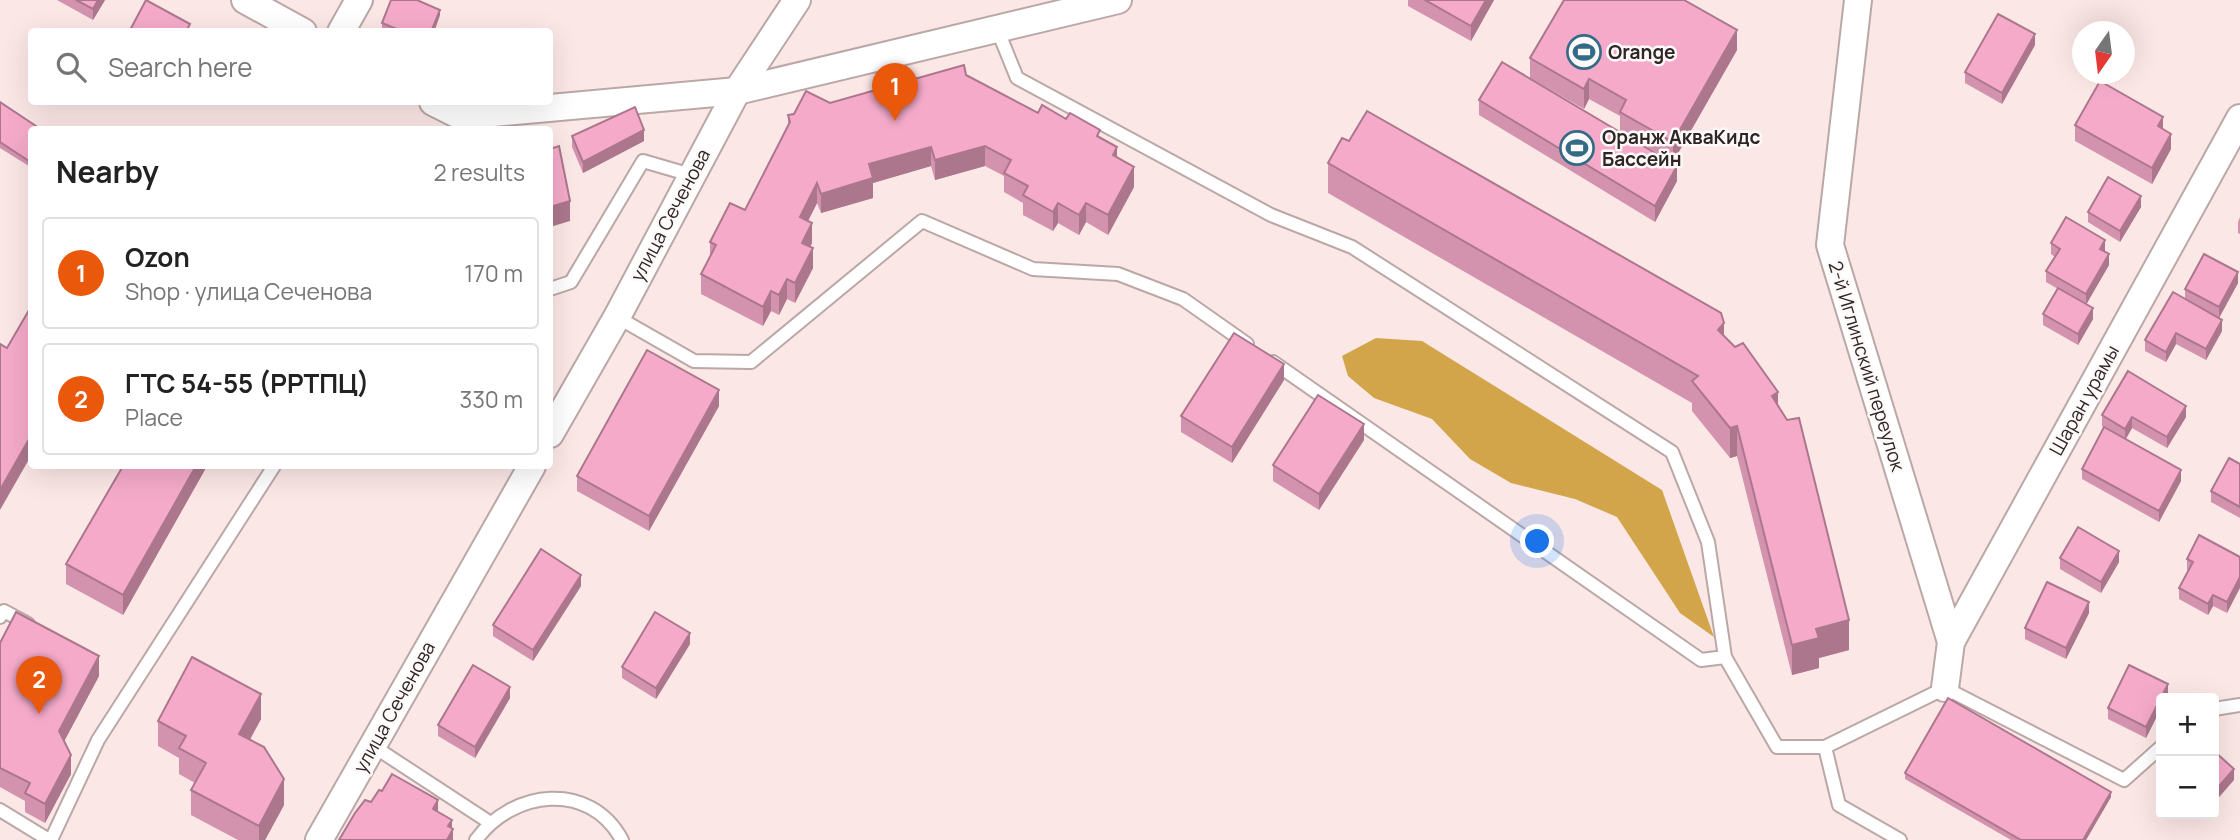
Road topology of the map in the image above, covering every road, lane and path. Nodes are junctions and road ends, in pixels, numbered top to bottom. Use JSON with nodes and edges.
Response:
{"nodes":[{"id":1,"x":245,"y":0,"type":"edge"},
{"id":2,"x":359,"y":0,"type":"edge"},
{"id":3,"x":797,"y":0,"type":"edge"},
{"id":4,"x":1118,"y":0,"type":"edge"},
{"id":5,"x":1858,"y":0,"type":"edge"},
{"id":6,"x":296,"y":28,"type":"edge"},
{"id":7,"x":343,"y":28,"type":"edge"},
{"id":8,"x":998,"y":31,"type":"junction"},
{"id":9,"x":737,"y":91,"type":"junction"},
{"id":10,"x":439,"y":105,"type":"edge"},
{"id":11,"x":2240,"y":118,"type":"edge"},
{"id":12,"x":691,"y":175,"type":"junction"},
{"id":13,"x":553,"y":288,"type":"edge"},
{"id":14,"x":617,"y":317,"type":"junction"},
{"id":15,"x":553,"y":429,"type":"edge"},
{"id":16,"x":272,"y":469,"type":"edge"},
{"id":17,"x":530,"y":469,"type":"edge"},
{"id":18,"x":0,"y":617,"type":"edge"},
{"id":19,"x":40,"y":630,"type":"edge"},
{"id":20,"x":1951,"y":642,"type":"junction"},
{"id":21,"x":1725,"y":657,"type":"junction"},
{"id":22,"x":1945,"y":688,"type":"junction"},
{"id":23,"x":2240,"y":705,"type":"edge"},
{"id":24,"x":2219,"y":708,"type":"edge"},
{"id":25,"x":373,"y":746,"type":"junction"},
{"id":26,"x":1825,"y":747,"type":"junction"},
{"id":27,"x":2156,"y":751,"type":"edge"},
{"id":28,"x":0,"y":810,"type":"edge"},
{"id":29,"x":489,"y":822,"type":"junction"},
{"id":30,"x":50,"y":840,"type":"edge"},
{"id":31,"x":319,"y":840,"type":"edge"},
{"id":32,"x":476,"y":840,"type":"edge"},
{"id":33,"x":622,"y":840,"type":"edge"},
{"id":34,"x":1900,"y":840,"type":"edge"}],
"edges":[{"from":1,"to":6,"type":"street"},
{"from":2,"to":7,"type":"street"},
{"from":3,"to":9,"type":"street","name":"улица Сеченова"},
{"from":4,"to":8,"type":"street"},
{"from":5,"to":20,"type":"street","name":"2-й Иглинский переулок"},
{"from":8,"to":9,"type":"street"},
{"from":8,"to":21,"type":"lane"},
{"from":9,"to":10,"type":"street"},
{"from":9,"to":12,"type":"street","name":"улица Сеченова"},
{"from":11,"to":20,"type":"street","name":"Шаран урамы"},
{"from":12,"to":13,"type":"lane"},
{"from":12,"to":14,"type":"street","name":"улица Сеченова"},
{"from":14,"to":15,"type":"street","name":"улица Сеченова"},
{"from":14,"to":21,"type":"lane"},
{"from":16,"to":30,"type":"lane"},
{"from":17,"to":25,"type":"street","name":"улица Сеченова"},
{"from":18,"to":19,"type":"lane"},
{"from":20,"to":22,"type":"street","name":"Шаран урамы"},
{"from":21,"to":26,"type":"lane"},
{"from":22,"to":26,"type":"lane"},
{"from":22,"to":27,"type":"lane"},
{"from":23,"to":24,"type":"lane"},
{"from":25,"to":29,"type":"lane"},
{"from":25,"to":31,"type":"street","name":"улица Сеченова"},
{"from":26,"to":34,"type":"lane"},
{"from":28,"to":30,"type":"lane"},
{"from":29,"to":32,"type":"lane"},
{"from":29,"to":33,"type":"lane"}]}
